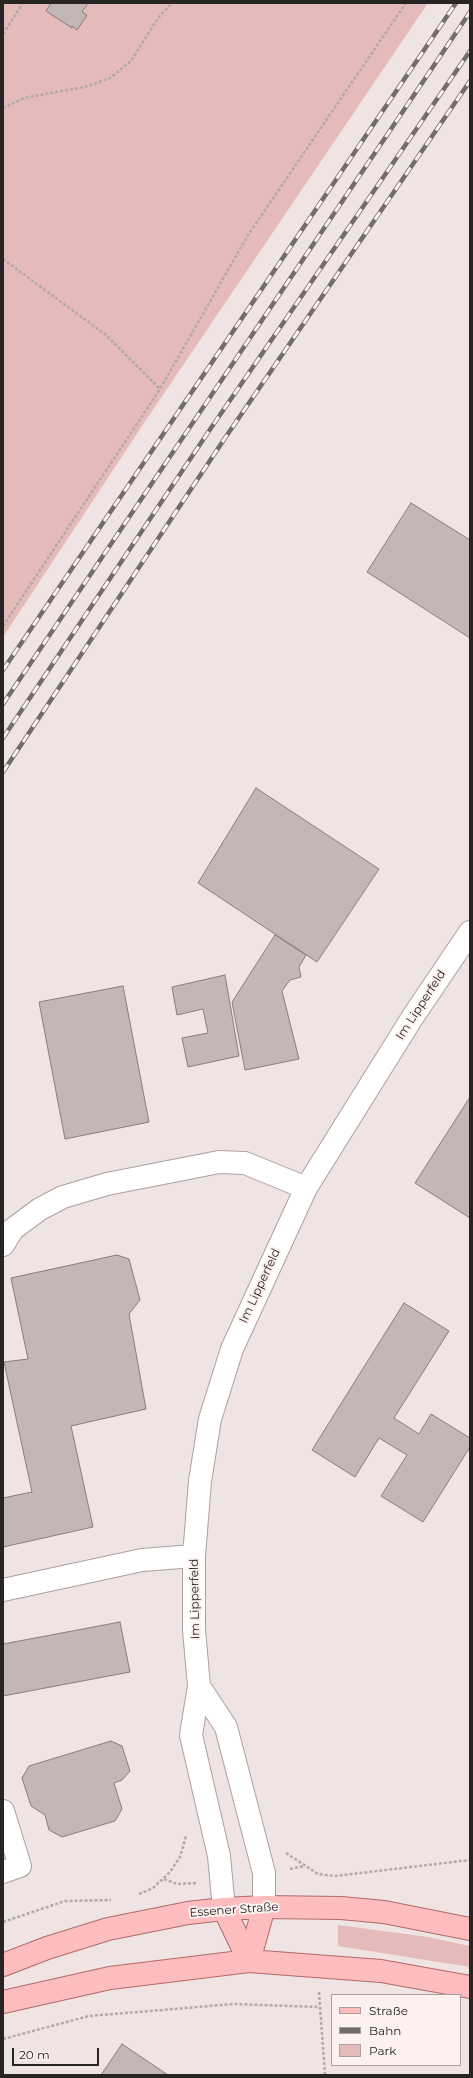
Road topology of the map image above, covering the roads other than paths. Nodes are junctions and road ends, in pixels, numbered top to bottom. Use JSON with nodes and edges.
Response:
{"nodes":[{"id":1,"x":470,"y":932,"type":"edge"},
{"id":2,"x":306,"y":1188,"type":"junction"},
{"id":3,"x":3,"y":1245,"type":"edge"},
{"id":4,"x":194,"y":1556,"type":"junction"},
{"id":5,"x":3,"y":1590,"type":"edge"},
{"id":6,"x":199,"y":1686,"type":"junction"},
{"id":7,"x":3,"y":1811,"type":"edge"},
{"id":8,"x":3,"y":1872,"type":"edge"},
{"id":9,"x":264,"y":1907,"type":"junction"},
{"id":10,"x":224,"y":1909,"type":"junction"},
{"id":11,"x":470,"y":1929,"type":"edge"},
{"id":12,"x":249,"y":1961,"type":"junction"},
{"id":13,"x":3,"y":1965,"type":"edge"},
{"id":14,"x":470,"y":1987,"type":"edge"},
{"id":15,"x":3,"y":2002,"type":"edge"}],
"edges":[{"from":1,"to":2,"type":"street","name":"Im Lipperfeld"},
{"from":2,"to":3,"type":"street"},
{"from":2,"to":4,"type":"street","name":"Im Lipperfeld"},
{"from":4,"to":5,"type":"street"},
{"from":4,"to":6,"type":"street","name":"Im Lipperfeld"},
{"from":6,"to":9,"type":"street","name":"Im Lipperfeld"},
{"from":6,"to":10,"type":"street","name":"Im Lipperfeld"},
{"from":7,"to":8,"type":"street"},
{"from":9,"to":10,"type":"main road","name":"Essener Straße"},
{"from":9,"to":11,"type":"main road","name":"Essener Straße"},
{"from":9,"to":12,"type":"main road"},
{"from":10,"to":12,"type":"main road"},
{"from":10,"to":13,"type":"main road","name":"Essener Straße"},
{"from":12,"to":14,"type":"main road"},
{"from":12,"to":15,"type":"main road"}]}
